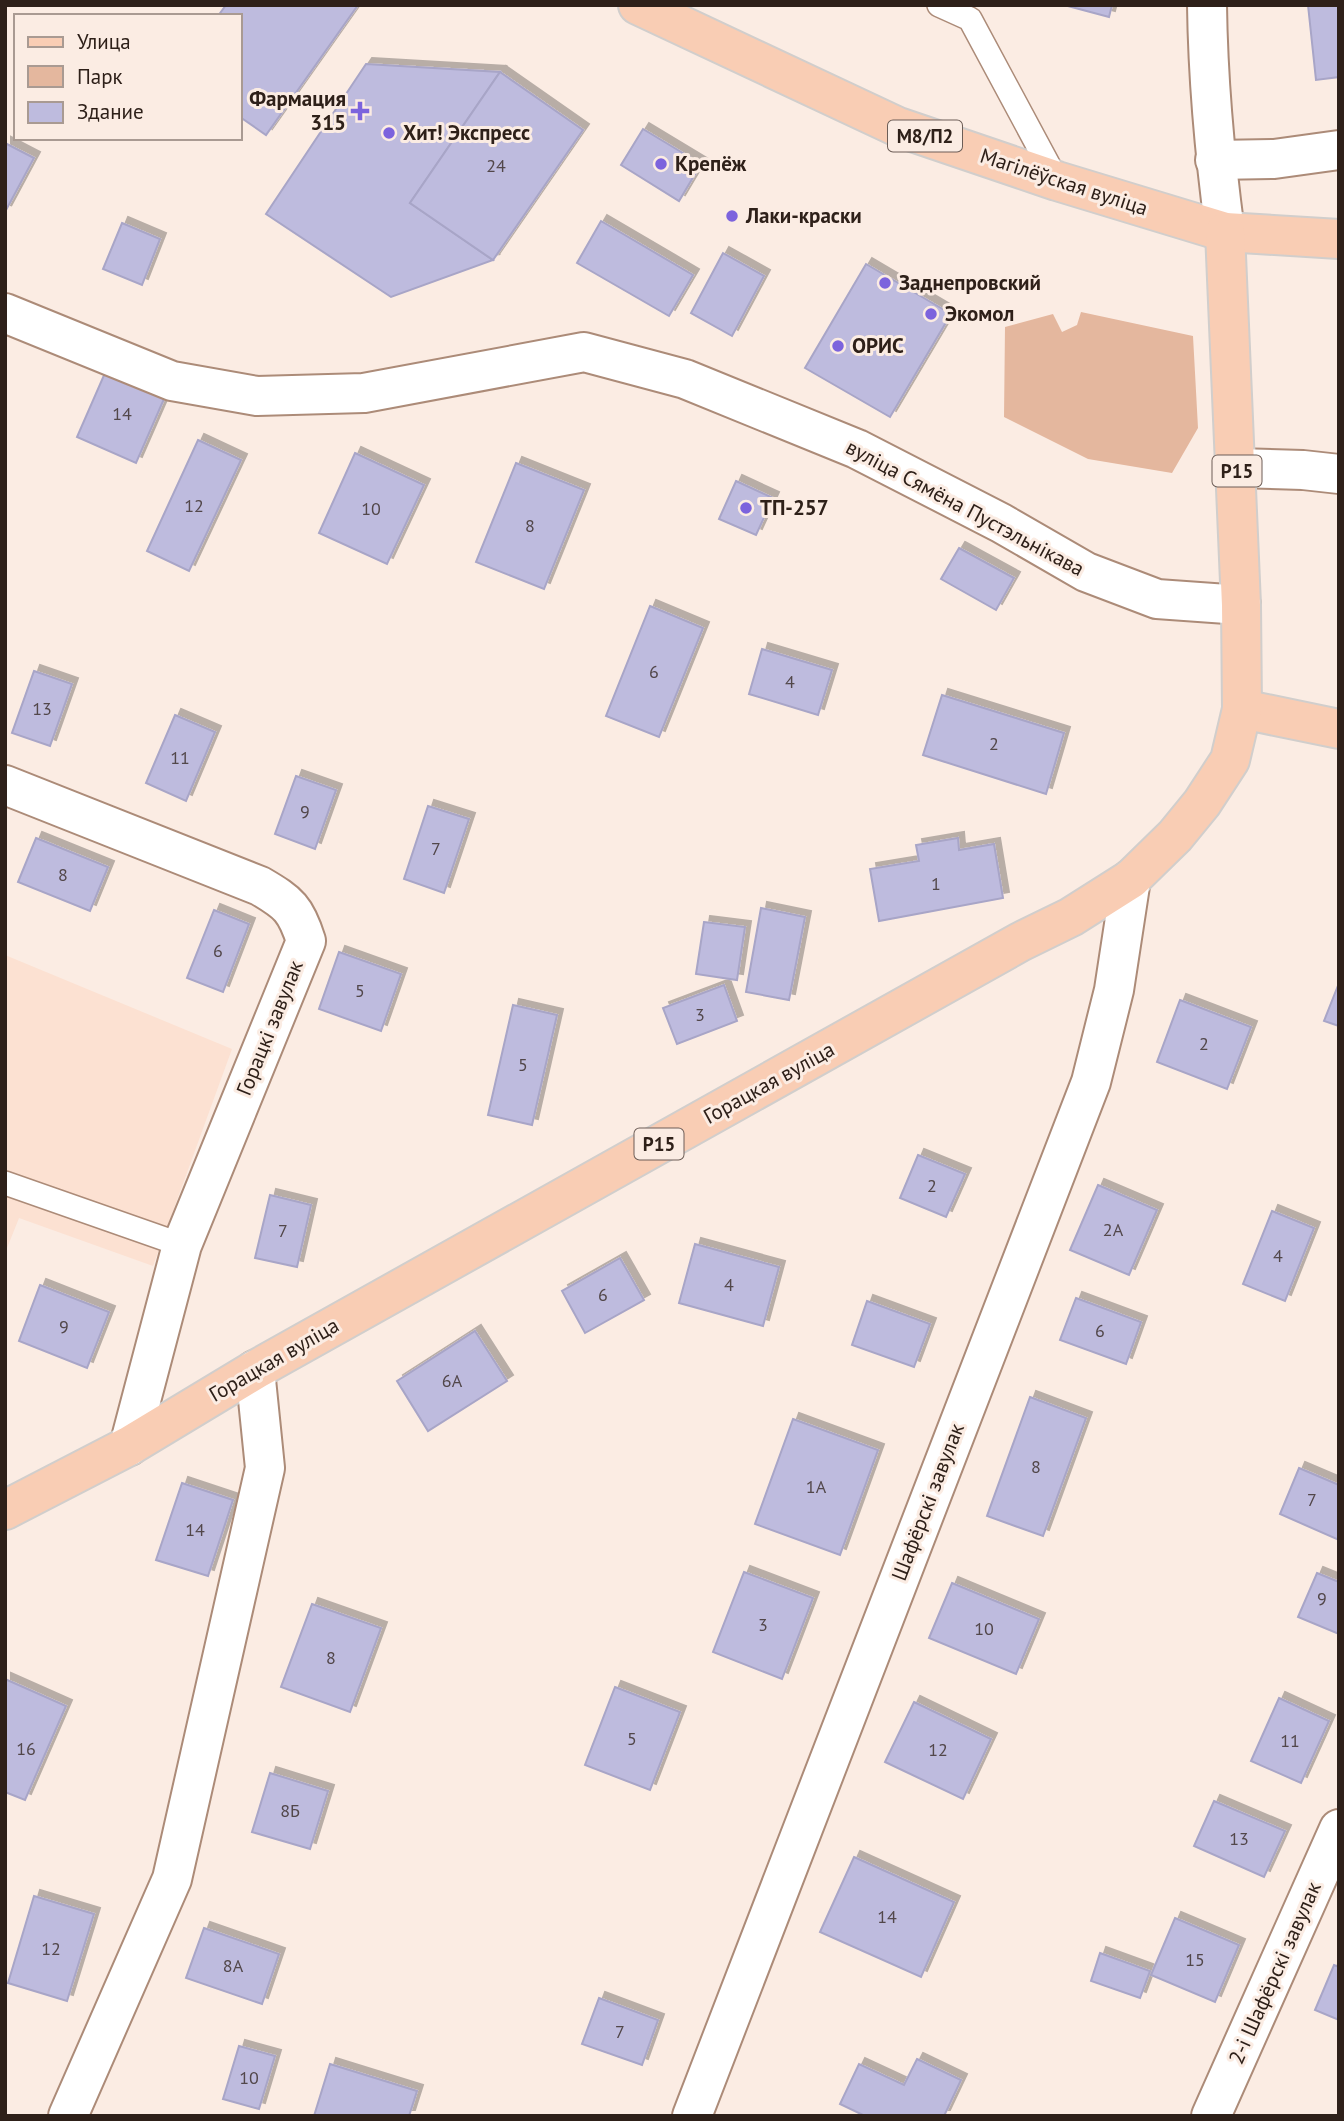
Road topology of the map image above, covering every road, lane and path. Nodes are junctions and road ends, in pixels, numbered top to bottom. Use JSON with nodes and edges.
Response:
{"nodes":[{"id":1,"x":939,"y":5,"type":"edge"},
{"id":2,"x":1207,"y":5,"type":"edge"},
{"id":3,"x":651,"y":8,"type":"edge"},
{"id":4,"x":1339,"y":150,"type":"edge"},
{"id":5,"x":1215,"y":160,"type":"junction"},
{"id":6,"x":1057,"y":181,"type":"junction"},
{"id":7,"x":1225,"y":232,"type":"junction"},
{"id":8,"x":1339,"y":239,"type":"edge"},
{"id":9,"x":5,"y":313,"type":"edge"},
{"id":10,"x":1237,"y":468,"type":"junction"},
{"id":11,"x":1339,"y":474,"type":"edge"},
{"id":12,"x":1241,"y":605,"type":"junction"},
{"id":13,"x":1242,"y":709,"type":"junction"},
{"id":14,"x":1339,"y":729,"type":"edge"},
{"id":15,"x":5,"y":785,"type":"edge"},
{"id":16,"x":1130,"y":879,"type":"junction"},
{"id":17,"x":5,"y":1183,"type":"edge"},
{"id":18,"x":182,"y":1245,"type":"junction"},
{"id":19,"x":255,"y":1370,"type":"junction"},
{"id":20,"x":129,"y":1446,"type":"junction"},
{"id":21,"x":5,"y":1510,"type":"edge"},
{"id":22,"x":1339,"y":1829,"type":"edge"},
{"id":23,"x":68,"y":2116,"type":"edge"},
{"id":24,"x":692,"y":2116,"type":"edge"},
{"id":25,"x":1211,"y":2116,"type":"edge"}],
"edges":[{"from":1,"to":6,"type":"lane"},
{"from":2,"to":5,"type":"street"},
{"from":3,"to":6,"type":"main road","name":"Магілёўская вуліца","number":"М8/П2"},
{"from":4,"to":5,"type":"street"},
{"from":5,"to":7,"type":"street"},
{"from":6,"to":7,"type":"main road","name":"Магілёўская вуліца","number":"М8/П2"},
{"from":7,"to":8,"type":"main road","number":"М8/П2"},
{"from":7,"to":10,"type":"main road","number":"Р15"},
{"from":9,"to":12,"type":"street","name":"вуліца Сямёна Пустэльнікава"},
{"from":10,"to":11,"type":"street"},
{"from":10,"to":12,"type":"main road","number":"Р15"},
{"from":12,"to":13,"type":"main road","number":"Р15"},
{"from":13,"to":14,"type":"main road"},
{"from":13,"to":16,"type":"main road","name":"Горацкая вуліца","number":"Р15"},
{"from":15,"to":18,"type":"street","name":"Горацкі завулак"},
{"from":16,"to":19,"type":"main road","name":"Горацкая вуліца","number":"Р15"},
{"from":16,"to":24,"type":"street","name":"Шафёрскі завулак"},
{"from":17,"to":18,"type":"lane"},
{"from":18,"to":20,"type":"street","name":"Горацкі завулак"},
{"from":19,"to":20,"type":"main road","name":"Горацкая вуліца","number":"Р15"},
{"from":19,"to":23,"type":"street"},
{"from":20,"to":21,"type":"main road","name":"Горацкая вуліца","number":"Р15"},
{"from":22,"to":25,"type":"street","name":"2-і Шафёрскі завулак"}]}
